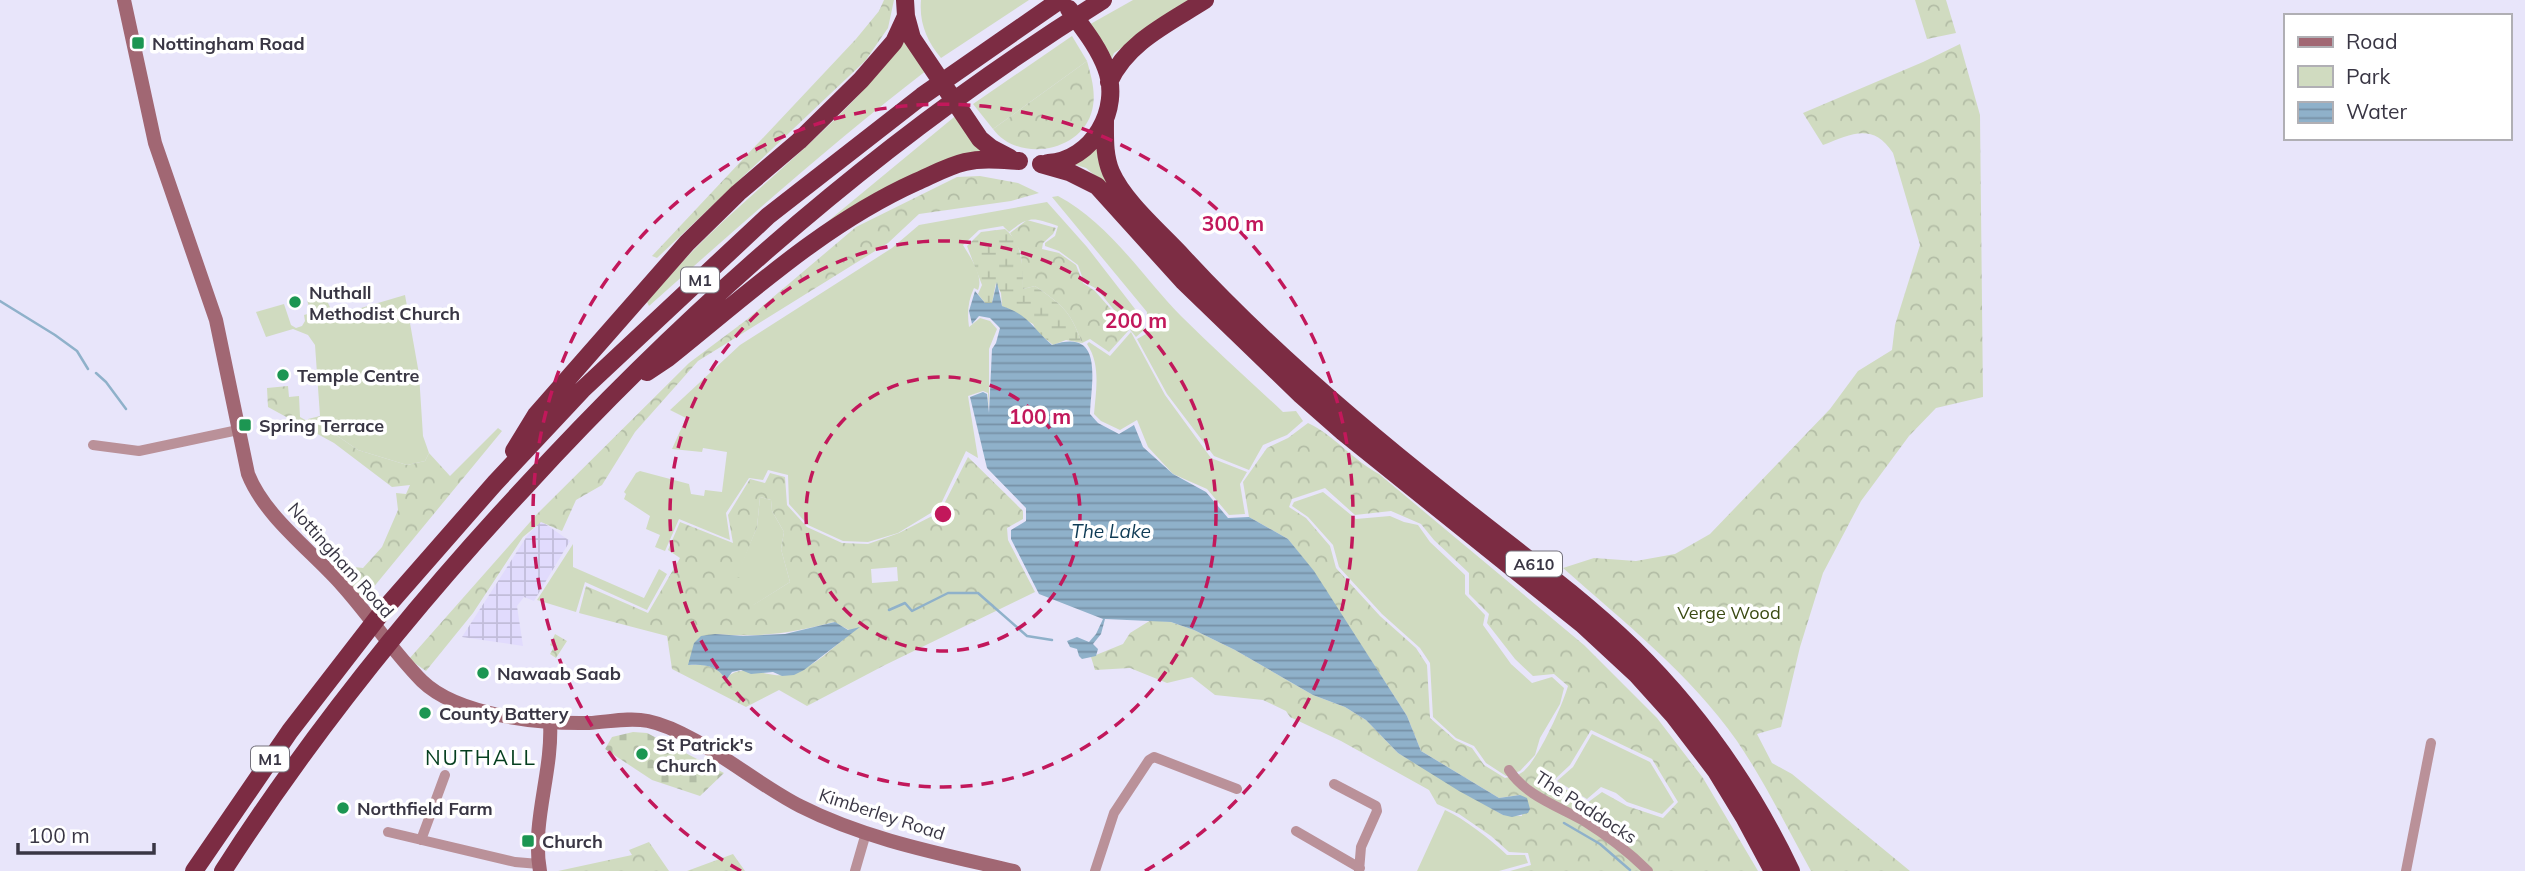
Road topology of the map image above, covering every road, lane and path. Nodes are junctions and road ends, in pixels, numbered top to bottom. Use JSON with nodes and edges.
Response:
{"nodes":[{"id":1,"x":124,"y":0,"type":"edge"},
{"id":2,"x":1062,"y":0,"type":"edge"},
{"id":3,"x":1205,"y":0,"type":"edge"},
{"id":4,"x":1099,"y":2,"type":"edge"},
{"id":5,"x":905,"y":8,"type":"edge"},
{"id":6,"x":1109,"y":82,"type":"junction"},
{"id":7,"x":1105,"y":120,"type":"junction"},
{"id":8,"x":1019,"y":161,"type":"junction"},
{"id":9,"x":1041,"y":164,"type":"junction"},
{"id":10,"x":611,"y":396,"type":"junction"},
{"id":11,"x":239,"y":430,"type":"junction"},
{"id":12,"x":93,"y":444,"type":"dead end"},
{"id":13,"x":495,"y":482,"type":"junction"},
{"id":14,"x":550,"y":722,"type":"junction"},
{"id":15,"x":2431,"y":743,"type":"dead end"},
{"id":16,"x":1509,"y":770,"type":"dead end"},
{"id":17,"x":445,"y":775,"type":"dead end"},
{"id":18,"x":1334,"y":784,"type":"dead end"},
{"id":19,"x":1237,"y":789,"type":"dead end"},
{"id":20,"x":1296,"y":831,"type":"dead end"},
{"id":21,"x":388,"y":832,"type":"dead end"},
{"id":22,"x":866,"y":833,"type":"junction"},
{"id":23,"x":421,"y":840,"type":"junction"},
{"id":24,"x":539,"y":867,"type":"edge"},
{"id":25,"x":1359,"y":869,"type":"edge"},
{"id":26,"x":194,"y":871,"type":"edge"},
{"id":27,"x":223,"y":871,"type":"edge"},
{"id":28,"x":855,"y":871,"type":"edge"},
{"id":29,"x":1014,"y":871,"type":"edge"},
{"id":30,"x":1095,"y":871,"type":"edge"},
{"id":31,"x":1648,"y":871,"type":"edge"},
{"id":32,"x":1773,"y":871,"type":"edge"},
{"id":33,"x":1791,"y":871,"type":"edge"},
{"id":34,"x":2406,"y":871,"type":"edge"}],
"edges":[{"from":1,"to":11,"type":"main road","name":"Nottingham Road"},
{"from":2,"to":6,"type":"highway"},
{"from":2,"to":13,"type":"highway","number":"M1"},
{"from":3,"to":6,"type":"highway"},
{"from":4,"to":10,"type":"highway","number":"M1"},
{"from":5,"to":8,"type":"highway"},
{"from":5,"to":13,"type":"highway"},
{"from":6,"to":7,"type":"highway"},
{"from":7,"to":9,"type":"highway"},
{"from":7,"to":33,"type":"highway","number":"A610"},
{"from":8,"to":9,"type":"highway"},
{"from":8,"to":10,"type":"highway","number":"M1"},
{"from":9,"to":32,"type":"highway","number":"A610"},
{"from":10,"to":27,"type":"highway","number":"M1"},
{"from":11,"to":12,"type":"street"},
{"from":11,"to":14,"type":"main road","name":"Nottingham Road"},
{"from":13,"to":26,"type":"highway","number":"M1"},
{"from":14,"to":22,"type":"main road","name":"Kimberley Road"},
{"from":14,"to":24,"type":"main road"},
{"from":15,"to":34,"type":"street"},
{"from":16,"to":31,"type":"street","name":"The Paddocks"},
{"from":17,"to":23,"type":"street"},
{"from":18,"to":25,"type":"street"},
{"from":19,"to":30,"type":"street"},
{"from":20,"to":25,"type":"street"},
{"from":21,"to":23,"type":"street"},
{"from":22,"to":28,"type":"street"},
{"from":22,"to":29,"type":"main road","name":"Kimberley Road"},
{"from":23,"to":24,"type":"street"}]}
